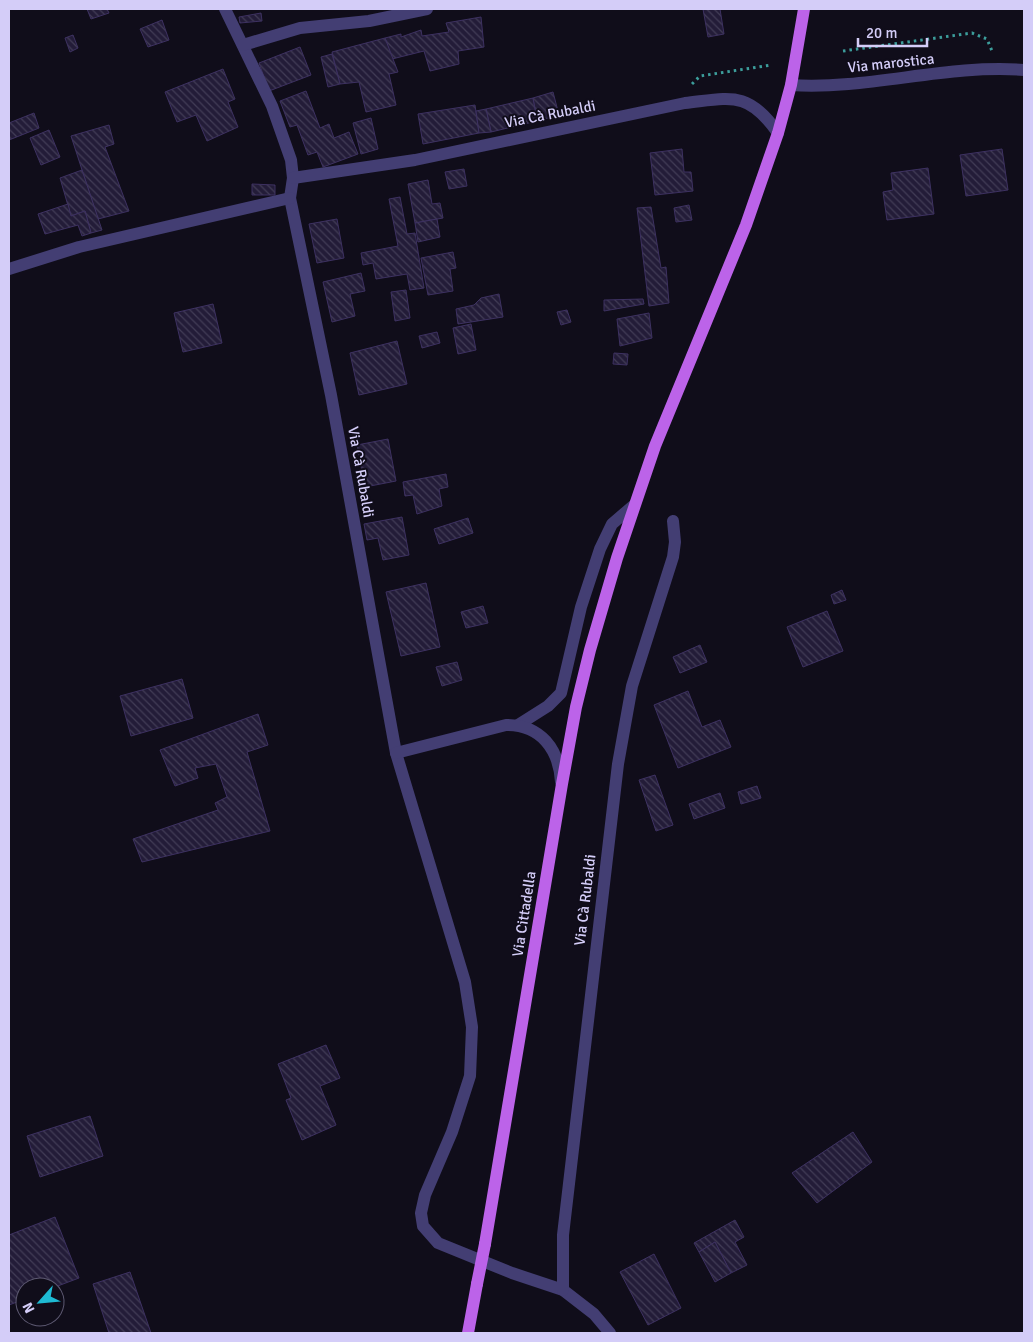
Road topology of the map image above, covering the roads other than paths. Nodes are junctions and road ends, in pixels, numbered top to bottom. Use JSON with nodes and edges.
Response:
{"nodes":[{"id":1,"x":225,"y":9,"type":"edge"},
{"id":2,"x":427,"y":9,"type":"edge"},
{"id":3,"x":804,"y":9,"type":"edge"},
{"id":4,"x":242,"y":45,"type":"junction"},
{"id":5,"x":1024,"y":70,"type":"edge"},
{"id":6,"x":791,"y":85,"type":"junction"},
{"id":7,"x":778,"y":133,"type":"junction"},
{"id":8,"x":293,"y":178,"type":"junction"},
{"id":9,"x":290,"y":198,"type":"junction"},
{"id":10,"x":9,"y":269,"type":"edge"},
{"id":11,"x":634,"y":506,"type":"junction"},
{"id":12,"x":673,"y":521,"type":"dead end"},
{"id":13,"x":518,"y":725,"type":"junction"},
{"id":14,"x":396,"y":753,"type":"junction"},
{"id":15,"x":562,"y":784,"type":"junction"},
{"id":16,"x":563,"y":1290,"type":"junction"},
{"id":17,"x":468,"y":1333,"type":"edge"},
{"id":18,"x":610,"y":1333,"type":"edge"}],
"edges":[{"from":1,"to":4,"type":"street","name":"Via Cà Rubaldi"},
{"from":2,"to":4,"type":"street"},
{"from":3,"to":6,"type":"main road","name":"Via Cittadella"},
{"from":4,"to":8,"type":"street","name":"Via Cà Rubaldi"},
{"from":5,"to":6,"type":"street","name":"Via marostica"},
{"from":6,"to":7,"type":"main road","name":"Via Cittadella"},
{"from":7,"to":8,"type":"street","name":"Via Cà Rubaldi"},
{"from":7,"to":11,"type":"main road","name":"Via Cittadella"},
{"from":8,"to":9,"type":"street","name":"Via Cà Rubaldi"},
{"from":9,"to":10,"type":"street"},
{"from":9,"to":14,"type":"street","name":"Via Cà Rubaldi"},
{"from":11,"to":13,"type":"street"},
{"from":11,"to":15,"type":"main road","name":"Via Cittadella"},
{"from":12,"to":16,"type":"street","name":"Via Cà Rubaldi"},
{"from":13,"to":14,"type":"street"},
{"from":13,"to":15,"type":"street"},
{"from":14,"to":16,"type":"street","name":"Via Cà Rubaldi"},
{"from":15,"to":17,"type":"main road","name":"Via Cittadella","bridge":true},
{"from":16,"to":18,"type":"street","name":"Via Cà Rubaldi"}]}
